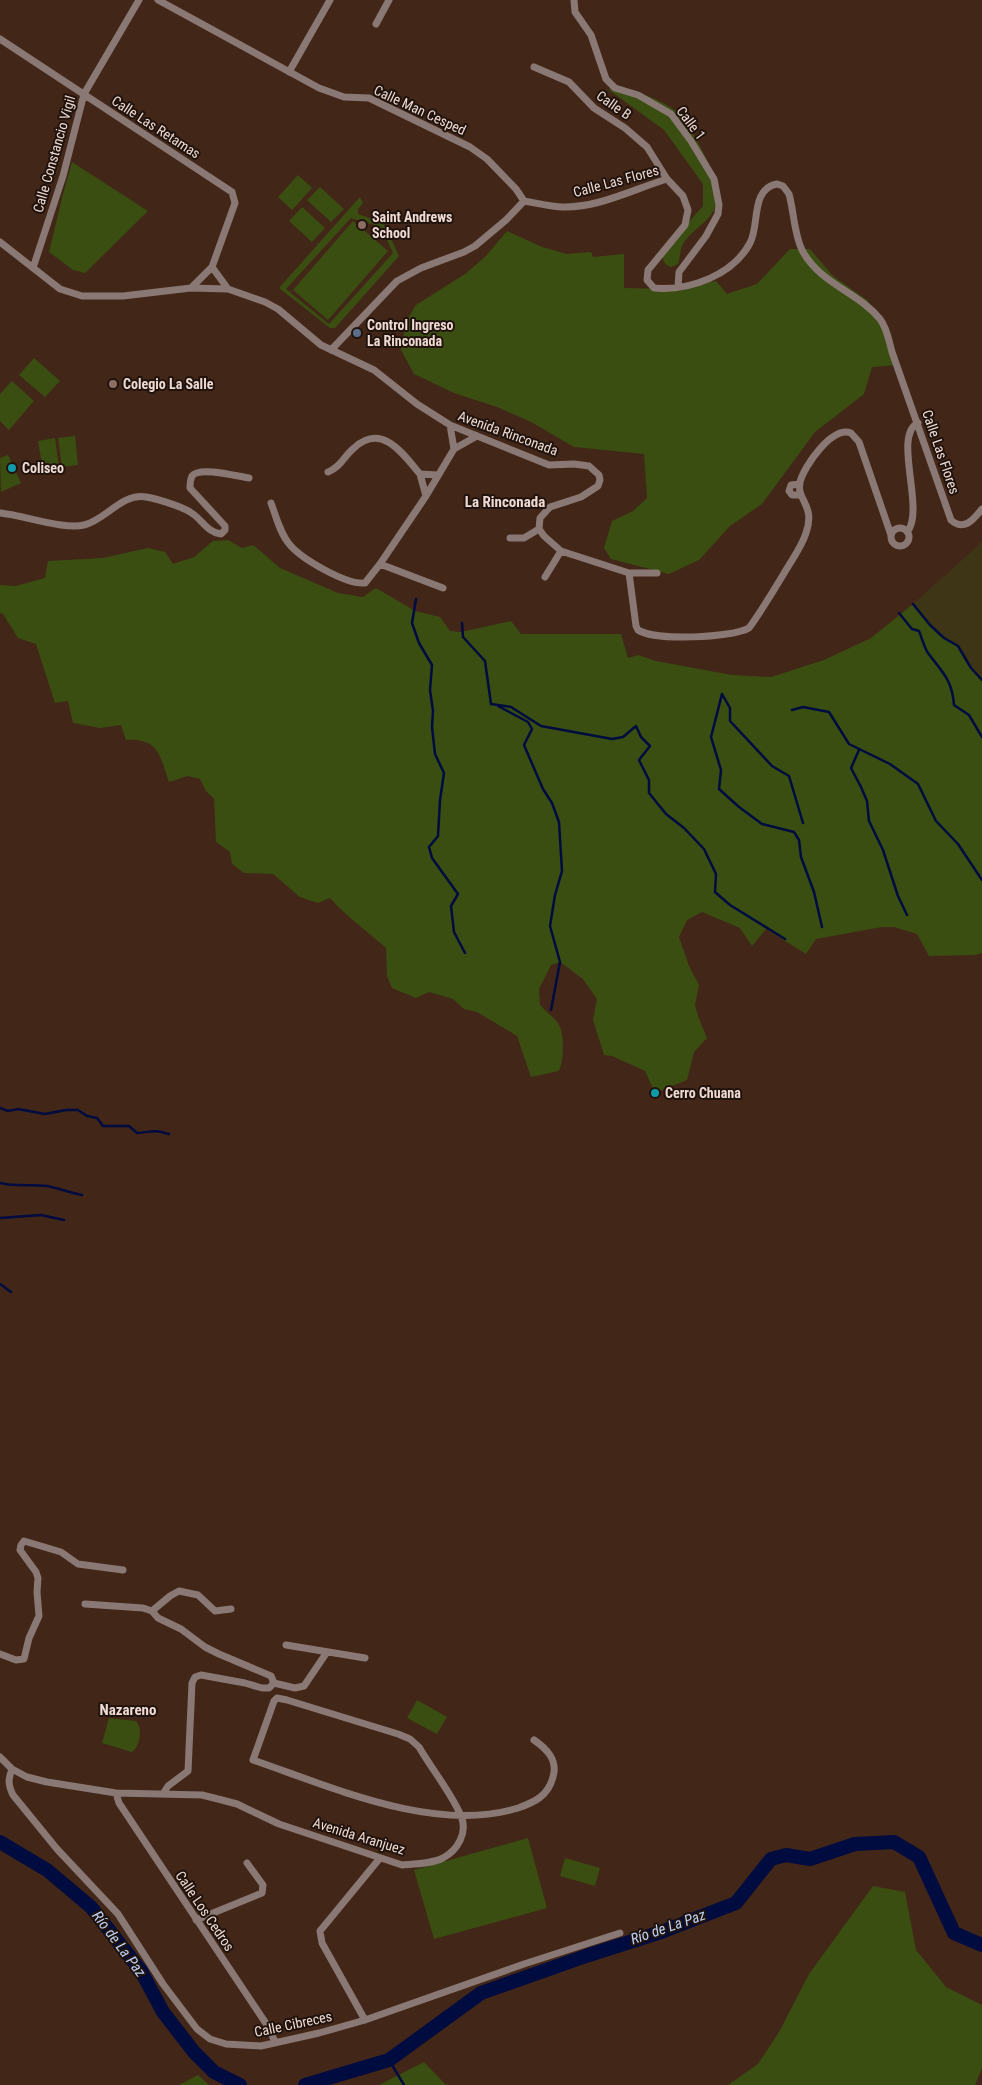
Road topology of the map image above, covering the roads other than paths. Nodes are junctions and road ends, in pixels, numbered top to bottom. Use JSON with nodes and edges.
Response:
{"nodes":[{"id":1,"x":139,"y":0,"type":"edge"},
{"id":2,"x":158,"y":0,"type":"edge"},
{"id":3,"x":330,"y":0,"type":"edge"},
{"id":4,"x":389,"y":0,"type":"edge"},
{"id":5,"x":574,"y":0,"type":"edge"},
{"id":6,"x":376,"y":24,"type":"dead end"},
{"id":7,"x":0,"y":39,"type":"edge"},
{"id":8,"x":534,"y":67,"type":"dead end"},
{"id":9,"x":289,"y":72,"type":"junction"},
{"id":10,"x":84,"y":94,"type":"junction"},
{"id":11,"x":667,"y":179,"type":"junction"},
{"id":12,"x":524,"y":201,"type":"junction"},
{"id":13,"x":0,"y":242,"type":"edge"},
{"id":14,"x":212,"y":267,"type":"junction"},
{"id":15,"x":33,"y":268,"type":"junction"},
{"id":16,"x":678,"y":287,"type":"junction"},
{"id":17,"x":191,"y":288,"type":"junction"},
{"id":18,"x":228,"y":289,"type":"junction"},
{"id":19,"x":331,"y":350,"type":"junction"},
{"id":20,"x":918,"y":423,"type":"junction"},
{"id":21,"x":450,"y":425,"type":"junction"},
{"id":22,"x":477,"y":436,"type":"junction"},
{"id":23,"x":454,"y":449,"type":"junction"},
{"id":24,"x":328,"y":472,"type":"dead end"},
{"id":25,"x":420,"y":474,"type":"junction"},
{"id":26,"x":438,"y":475,"type":"junction"},
{"id":27,"x":249,"y":478,"type":"dead end"},
{"id":28,"x":800,"y":484,"type":"junction"},
{"id":29,"x":801,"y":495,"type":"junction"},
{"id":30,"x":426,"y":496,"type":"junction"},
{"id":31,"x":271,"y":503,"type":"dead end"},
{"id":32,"x":982,"y":509,"type":"edge"},
{"id":33,"x":0,"y":513,"type":"edge"},
{"id":34,"x":889,"y":526,"type":"junction"},
{"id":35,"x":539,"y":529,"type":"junction"},
{"id":36,"x":902,"y":529,"type":"junction"},
{"id":37,"x":892,"y":535,"type":"junction"},
{"id":38,"x":510,"y":538,"type":"dead end"},
{"id":39,"x":561,"y":551,"type":"junction"},
{"id":40,"x":380,"y":564,"type":"junction"},
{"id":41,"x":629,"y":573,"type":"junction"},
{"id":42,"x":657,"y":573,"type":"dead end"},
{"id":43,"x":545,"y":577,"type":"dead end"},
{"id":44,"x":443,"y":588,"type":"dead end"},
{"id":45,"x":123,"y":1570,"type":"dead end"},
{"id":46,"x":84,"y":1604,"type":"dead end"},
{"id":47,"x":231,"y":1609,"type":"dead end"},
{"id":48,"x":152,"y":1611,"type":"junction"},
{"id":49,"x":286,"y":1645,"type":"dead end"},
{"id":50,"x":327,"y":1652,"type":"junction"},
{"id":51,"x":0,"y":1654,"type":"edge"},
{"id":52,"x":365,"y":1658,"type":"dead end"},
{"id":53,"x":274,"y":1683,"type":"junction"},
{"id":54,"x":534,"y":1740,"type":"dead end"},
{"id":55,"x":0,"y":1757,"type":"edge"},
{"id":56,"x":12,"y":1769,"type":"junction"},
{"id":57,"x":116,"y":1793,"type":"junction"},
{"id":58,"x":163,"y":1794,"type":"junction"},
{"id":59,"x":461,"y":1816,"type":"junction"},
{"id":60,"x":380,"y":1858,"type":"junction"},
{"id":61,"x":247,"y":1863,"type":"dead end"},
{"id":62,"x":196,"y":1920,"type":"junction"},
{"id":63,"x":620,"y":1933,"type":"dead end"},
{"id":64,"x":365,"y":2020,"type":"junction"},
{"id":65,"x":275,"y":2042,"type":"junction"}],
"edges":[{"from":1,"to":10,"type":"street","name":"Calle Constancio Vigil"},
{"from":2,"to":9,"type":"street","name":"Calle Man Cesped"},
{"from":3,"to":9,"type":"street"},
{"from":4,"to":6,"type":"street"},
{"from":5,"to":16,"type":"street","name":"Calle 1"},
{"from":7,"to":10,"type":"street","name":"Calle Las Retamas"},
{"from":8,"to":11,"type":"street","name":"Calle B"},
{"from":9,"to":12,"type":"street","name":"Calle Man Cesped"},
{"from":10,"to":14,"type":"street","name":"Calle Las Retamas"},
{"from":10,"to":15,"type":"street","name":"Calle Constancio Vigil"},
{"from":11,"to":12,"type":"street","name":"Calle Las Flores"},
{"from":11,"to":16,"type":"street","name":"Calle Las Flores"},
{"from":12,"to":19,"type":"street"},
{"from":13,"to":15,"type":"street","name":"Avenida Rinconada"},
{"from":14,"to":17,"type":"street","name":"Calle Las Retamas"},
{"from":14,"to":18,"type":"street"},
{"from":15,"to":17,"type":"street","name":"Avenida Rinconada"},
{"from":16,"to":20,"type":"street","name":"Calle Las Flores"},
{"from":17,"to":18,"type":"street","name":"Avenida Rinconada"},
{"from":18,"to":19,"type":"street","name":"Avenida Rinconada"},
{"from":19,"to":21,"type":"street","name":"Avenida Rinconada"},
{"from":20,"to":32,"type":"street","name":"Calle Las Flores"},
{"from":20,"to":36,"type":"street"},
{"from":21,"to":22,"type":"street","name":"Avenida Rinconada"},
{"from":21,"to":23,"type":"street"},
{"from":22,"to":23,"type":"street"},
{"from":22,"to":35,"type":"street","name":"Avenida Rinconada"},
{"from":23,"to":26,"type":"street"},
{"from":24,"to":25,"type":"street"},
{"from":25,"to":26,"type":"street"},
{"from":25,"to":30,"type":"street"},
{"from":26,"to":30,"type":"street"},
{"from":27,"to":33,"type":"street"},
{"from":28,"to":29,"type":"street"},
{"from":28,"to":29,"type":"street"},
{"from":28,"to":34,"type":"street"},
{"from":29,"to":41,"type":"street"},
{"from":30,"to":40,"type":"street"},
{"from":31,"to":40,"type":"street"},
{"from":34,"to":36,"type":"street"},
{"from":34,"to":37,"type":"street"},
{"from":35,"to":38,"type":"street"},
{"from":35,"to":39,"type":"street"},
{"from":36,"to":37,"type":"street"},
{"from":36,"to":37,"type":"street"},
{"from":39,"to":41,"type":"street"},
{"from":39,"to":43,"type":"street"},
{"from":40,"to":44,"type":"street"},
{"from":41,"to":42,"type":"street"},
{"from":45,"to":51,"type":"street"},
{"from":46,"to":48,"type":"street"},
{"from":47,"to":48,"type":"street"},
{"from":48,"to":53,"type":"street"},
{"from":49,"to":50,"type":"street"},
{"from":50,"to":52,"type":"street"},
{"from":50,"to":53,"type":"street"},
{"from":53,"to":58,"type":"street"},
{"from":54,"to":59,"type":"street"},
{"from":55,"to":56,"type":"street","name":"Avenida Aranjuez"},
{"from":56,"to":57,"type":"street","name":"Avenida Aranjuez"},
{"from":56,"to":65,"type":"street","name":"Calle Cibreces"},
{"from":57,"to":58,"type":"street","name":"Avenida Aranjuez"},
{"from":57,"to":62,"type":"street","name":"Calle Los Cedros"},
{"from":58,"to":60,"type":"street","name":"Avenida Aranjuez"},
{"from":59,"to":59,"type":"street"},
{"from":59,"to":60,"type":"street","name":"Avenida Aranjuez"},
{"from":60,"to":64,"type":"street"},
{"from":61,"to":62,"type":"street"},
{"from":62,"to":65,"type":"street","name":"Calle Los Cedros"},
{"from":63,"to":64,"type":"street","name":"Calle Cibreces"},
{"from":64,"to":65,"type":"street","name":"Calle Cibreces"}]}
